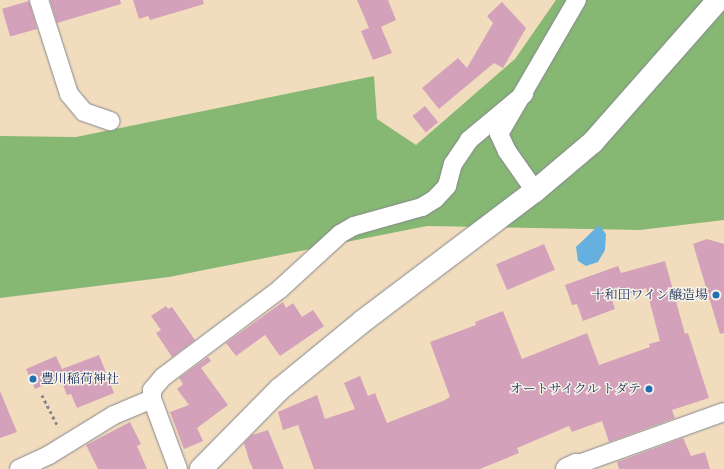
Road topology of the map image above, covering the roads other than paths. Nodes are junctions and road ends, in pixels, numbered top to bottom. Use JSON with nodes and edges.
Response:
{"nodes":[{"id":1,"x":39,"y":0,"type":"edge"},
{"id":2,"x":577,"y":0,"type":"edge"},
{"id":3,"x":718,"y":0,"type":"edge"},
{"id":4,"x":524,"y":94,"type":"junction"},
{"id":5,"x":110,"y":121,"type":"dead end"},
{"id":6,"x":535,"y":192,"type":"junction"},
{"id":7,"x":152,"y":399,"type":"junction"},
{"id":8,"x":724,"y":412,"type":"edge"},
{"id":9,"x":574,"y":468,"type":"edge"},
{"id":10,"x":19,"y":469,"type":"edge"},
{"id":11,"x":178,"y":469,"type":"edge"},
{"id":12,"x":201,"y":469,"type":"edge"}],
"edges":[{"from":1,"to":5,"type":"street"},
{"from":2,"to":4,"type":"street"},
{"from":3,"to":6,"type":"street"},
{"from":4,"to":6,"type":"street"},
{"from":4,"to":7,"type":"street"},
{"from":6,"to":12,"type":"street"},
{"from":7,"to":10,"type":"street"},
{"from":7,"to":11,"type":"street"},
{"from":8,"to":9,"type":"street"}]}
